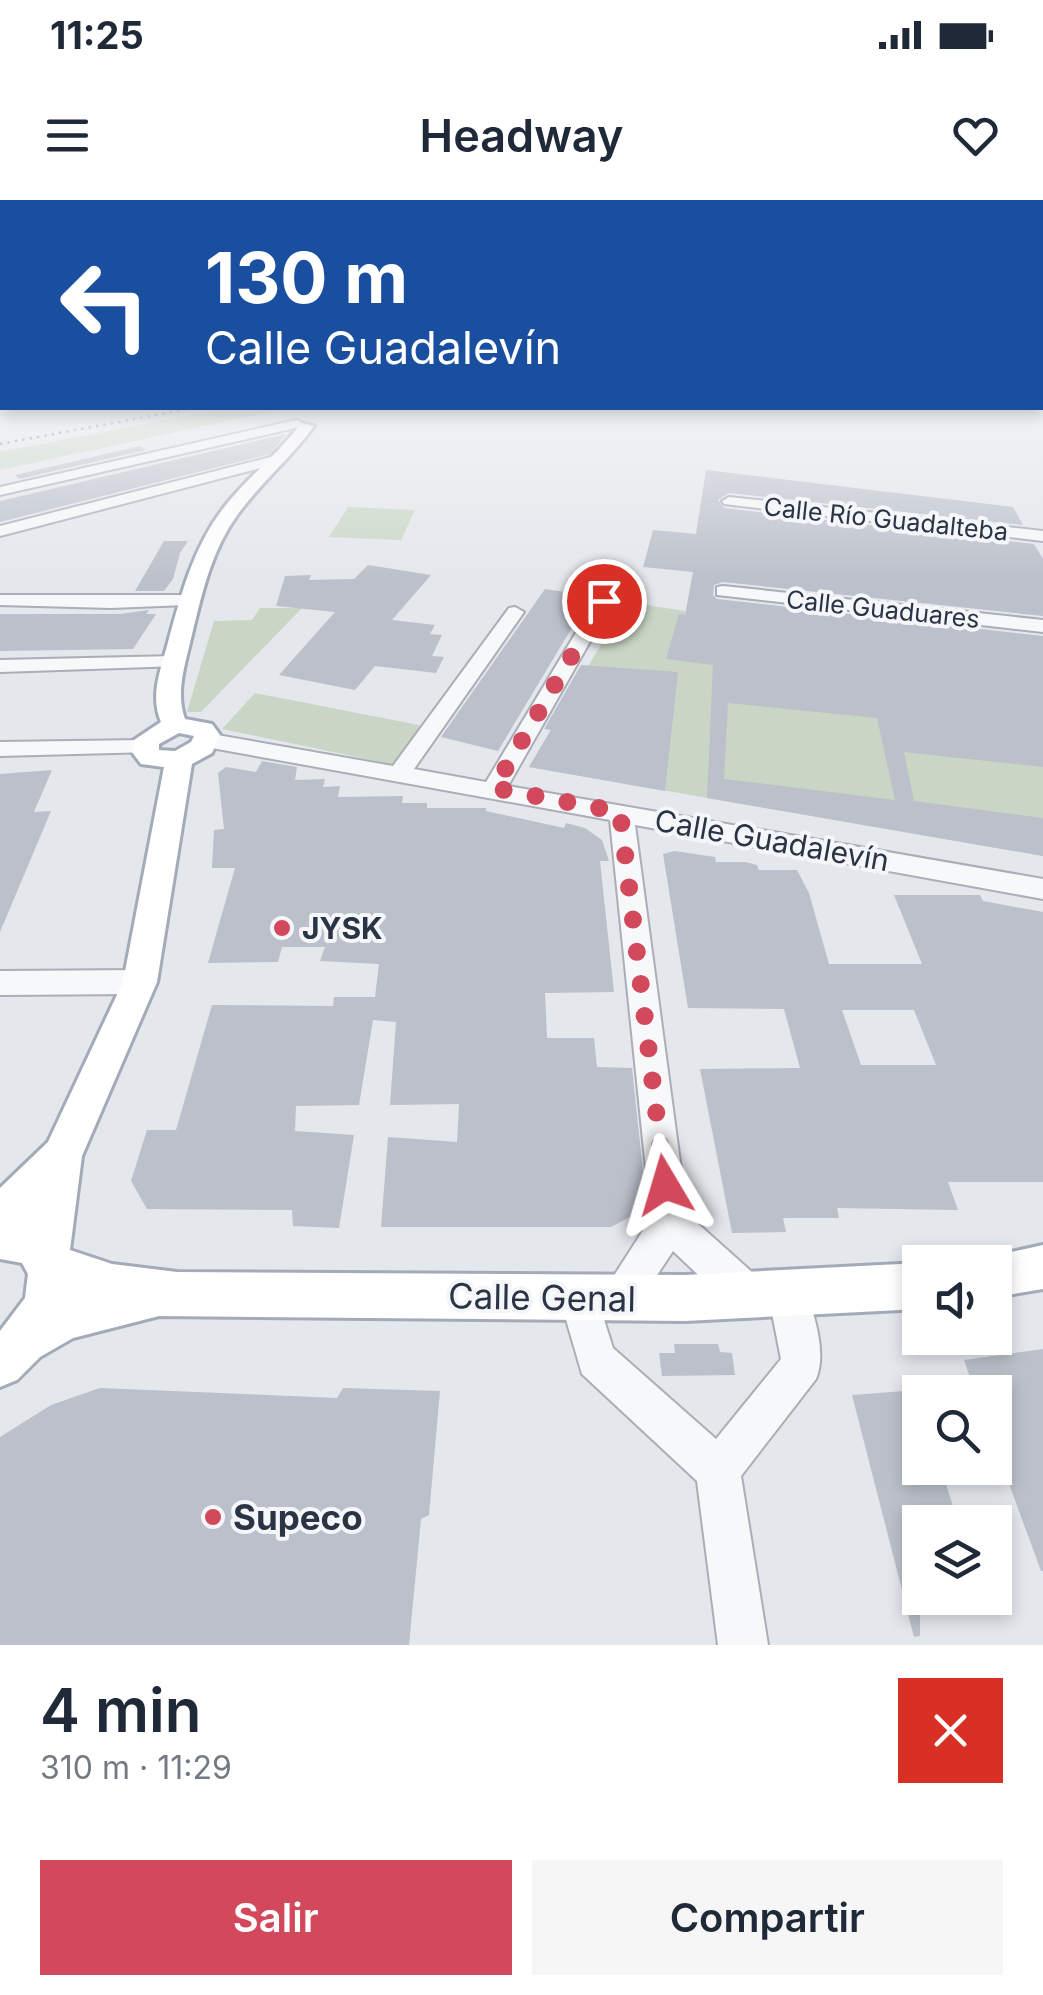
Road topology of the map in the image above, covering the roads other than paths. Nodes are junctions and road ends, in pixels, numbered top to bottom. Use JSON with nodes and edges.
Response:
{"nodes":[{"id":1,"x":208,"y":445,"type":"edge"},
{"id":2,"x":288,"y":445,"type":"edge"},
{"id":3,"x":279,"y":459,"type":"junction"},
{"id":4,"x":0,"y":491,"type":"edge"},
{"id":5,"x":729,"y":501,"type":"dead end"},
{"id":6,"x":1040,"y":527,"type":"edge"},
{"id":7,"x":0,"y":531,"type":"edge"},
{"id":8,"x":722,"y":591,"type":"dead end"},
{"id":9,"x":0,"y":600,"type":"edge"},
{"id":10,"x":187,"y":600,"type":"junction"},
{"id":11,"x":604,"y":601,"type":"dead end"},
{"id":12,"x":515,"y":612,"type":"dead end"},
{"id":13,"x":1043,"y":626,"type":"edge"},
{"id":14,"x":174,"y":662,"type":"junction"},
{"id":15,"x":0,"y":666,"type":"edge"},
{"id":16,"x":174,"y":726,"type":"junction"},
{"id":17,"x":144,"y":746,"type":"junction"},
{"id":18,"x":0,"y":749,"type":"edge"},
{"id":19,"x":192,"y":750,"type":"junction"},
{"id":20,"x":400,"y":772,"type":"junction"},
{"id":21,"x":494,"y":788,"type":"junction"},
{"id":22,"x":620,"y":812,"type":"junction"},
{"id":23,"x":1043,"y":889,"type":"edge"},
{"id":24,"x":140,"y":982,"type":"junction"},
{"id":25,"x":0,"y":983,"type":"edge"},
{"id":26,"x":62,"y":1156,"type":"junction"},
{"id":27,"x":0,"y":1218,"type":"edge"},
{"id":28,"x":670,"y":1223,"type":"junction"},
{"id":29,"x":0,"y":1237,"type":"edge"},
{"id":30,"x":48,"y":1263,"type":"junction"},
{"id":31,"x":1043,"y":1267,"type":"edge"},
{"id":32,"x":1012,"y":1272,"type":"edge"},
{"id":33,"x":902,"y":1287,"type":"edge"},
{"id":34,"x":768,"y":1294,"type":"junction"},
{"id":35,"x":164,"y":1295,"type":"junction"},
{"id":36,"x":599,"y":1299,"type":"junction"},
{"id":37,"x":6,"y":1359,"type":"edge"},
{"id":38,"x":718,"y":1470,"type":"junction"},
{"id":39,"x":743,"y":1645,"type":"edge"}],
"edges":[{"from":1,"to":4,"type":"street"},
{"from":2,"to":3,"type":"main road"},
{"from":3,"to":7,"type":"street"},
{"from":3,"to":10,"type":"main road"},
{"from":5,"to":6,"type":"street","name":"Calle Río Guadalteba"},
{"from":8,"to":13,"type":"street","name":"Calle Guaduares"},
{"from":9,"to":10,"type":"street"},
{"from":10,"to":14,"type":"main road"},
{"from":11,"to":21,"type":"street"},
{"from":12,"to":20,"type":"street"},
{"from":14,"to":15,"type":"street"},
{"from":14,"to":16,"type":"main road"},
{"from":16,"to":17,"type":"main road"},
{"from":16,"to":19,"type":"main road"},
{"from":17,"to":18,"type":"street"},
{"from":17,"to":19,"type":"main road"},
{"from":19,"to":20,"type":"street","name":"Calle Guadalevín"},
{"from":19,"to":24,"type":"main road"},
{"from":20,"to":21,"type":"street","name":"Calle Guadalevín"},
{"from":21,"to":22,"type":"street","name":"Calle Guadalevín"},
{"from":22,"to":23,"type":"street","name":"Calle Guadalevín"},
{"from":22,"to":28,"type":"street"},
{"from":24,"to":25,"type":"street"},
{"from":24,"to":26,"type":"main road"},
{"from":26,"to":27,"type":"main road"},
{"from":26,"to":30,"type":"main road"},
{"from":28,"to":34,"type":"street"},
{"from":28,"to":36,"type":"street"},
{"from":29,"to":30,"type":"main road","name":"Calle Genal"},
{"from":30,"to":35,"type":"main road","name":"Calle Genal"},
{"from":30,"to":37,"type":"main road"},
{"from":31,"to":32,"type":"main road"},
{"from":33,"to":34,"type":"main road","name":"Calle Genal"},
{"from":34,"to":36,"type":"main road","name":"Calle Genal"},
{"from":34,"to":38,"type":"street"},
{"from":35,"to":36,"type":"main road","name":"Calle Genal"},
{"from":35,"to":37,"type":"main road","name":"Calle Genal"},
{"from":36,"to":38,"type":"street"},
{"from":38,"to":39,"type":"street"}]}
